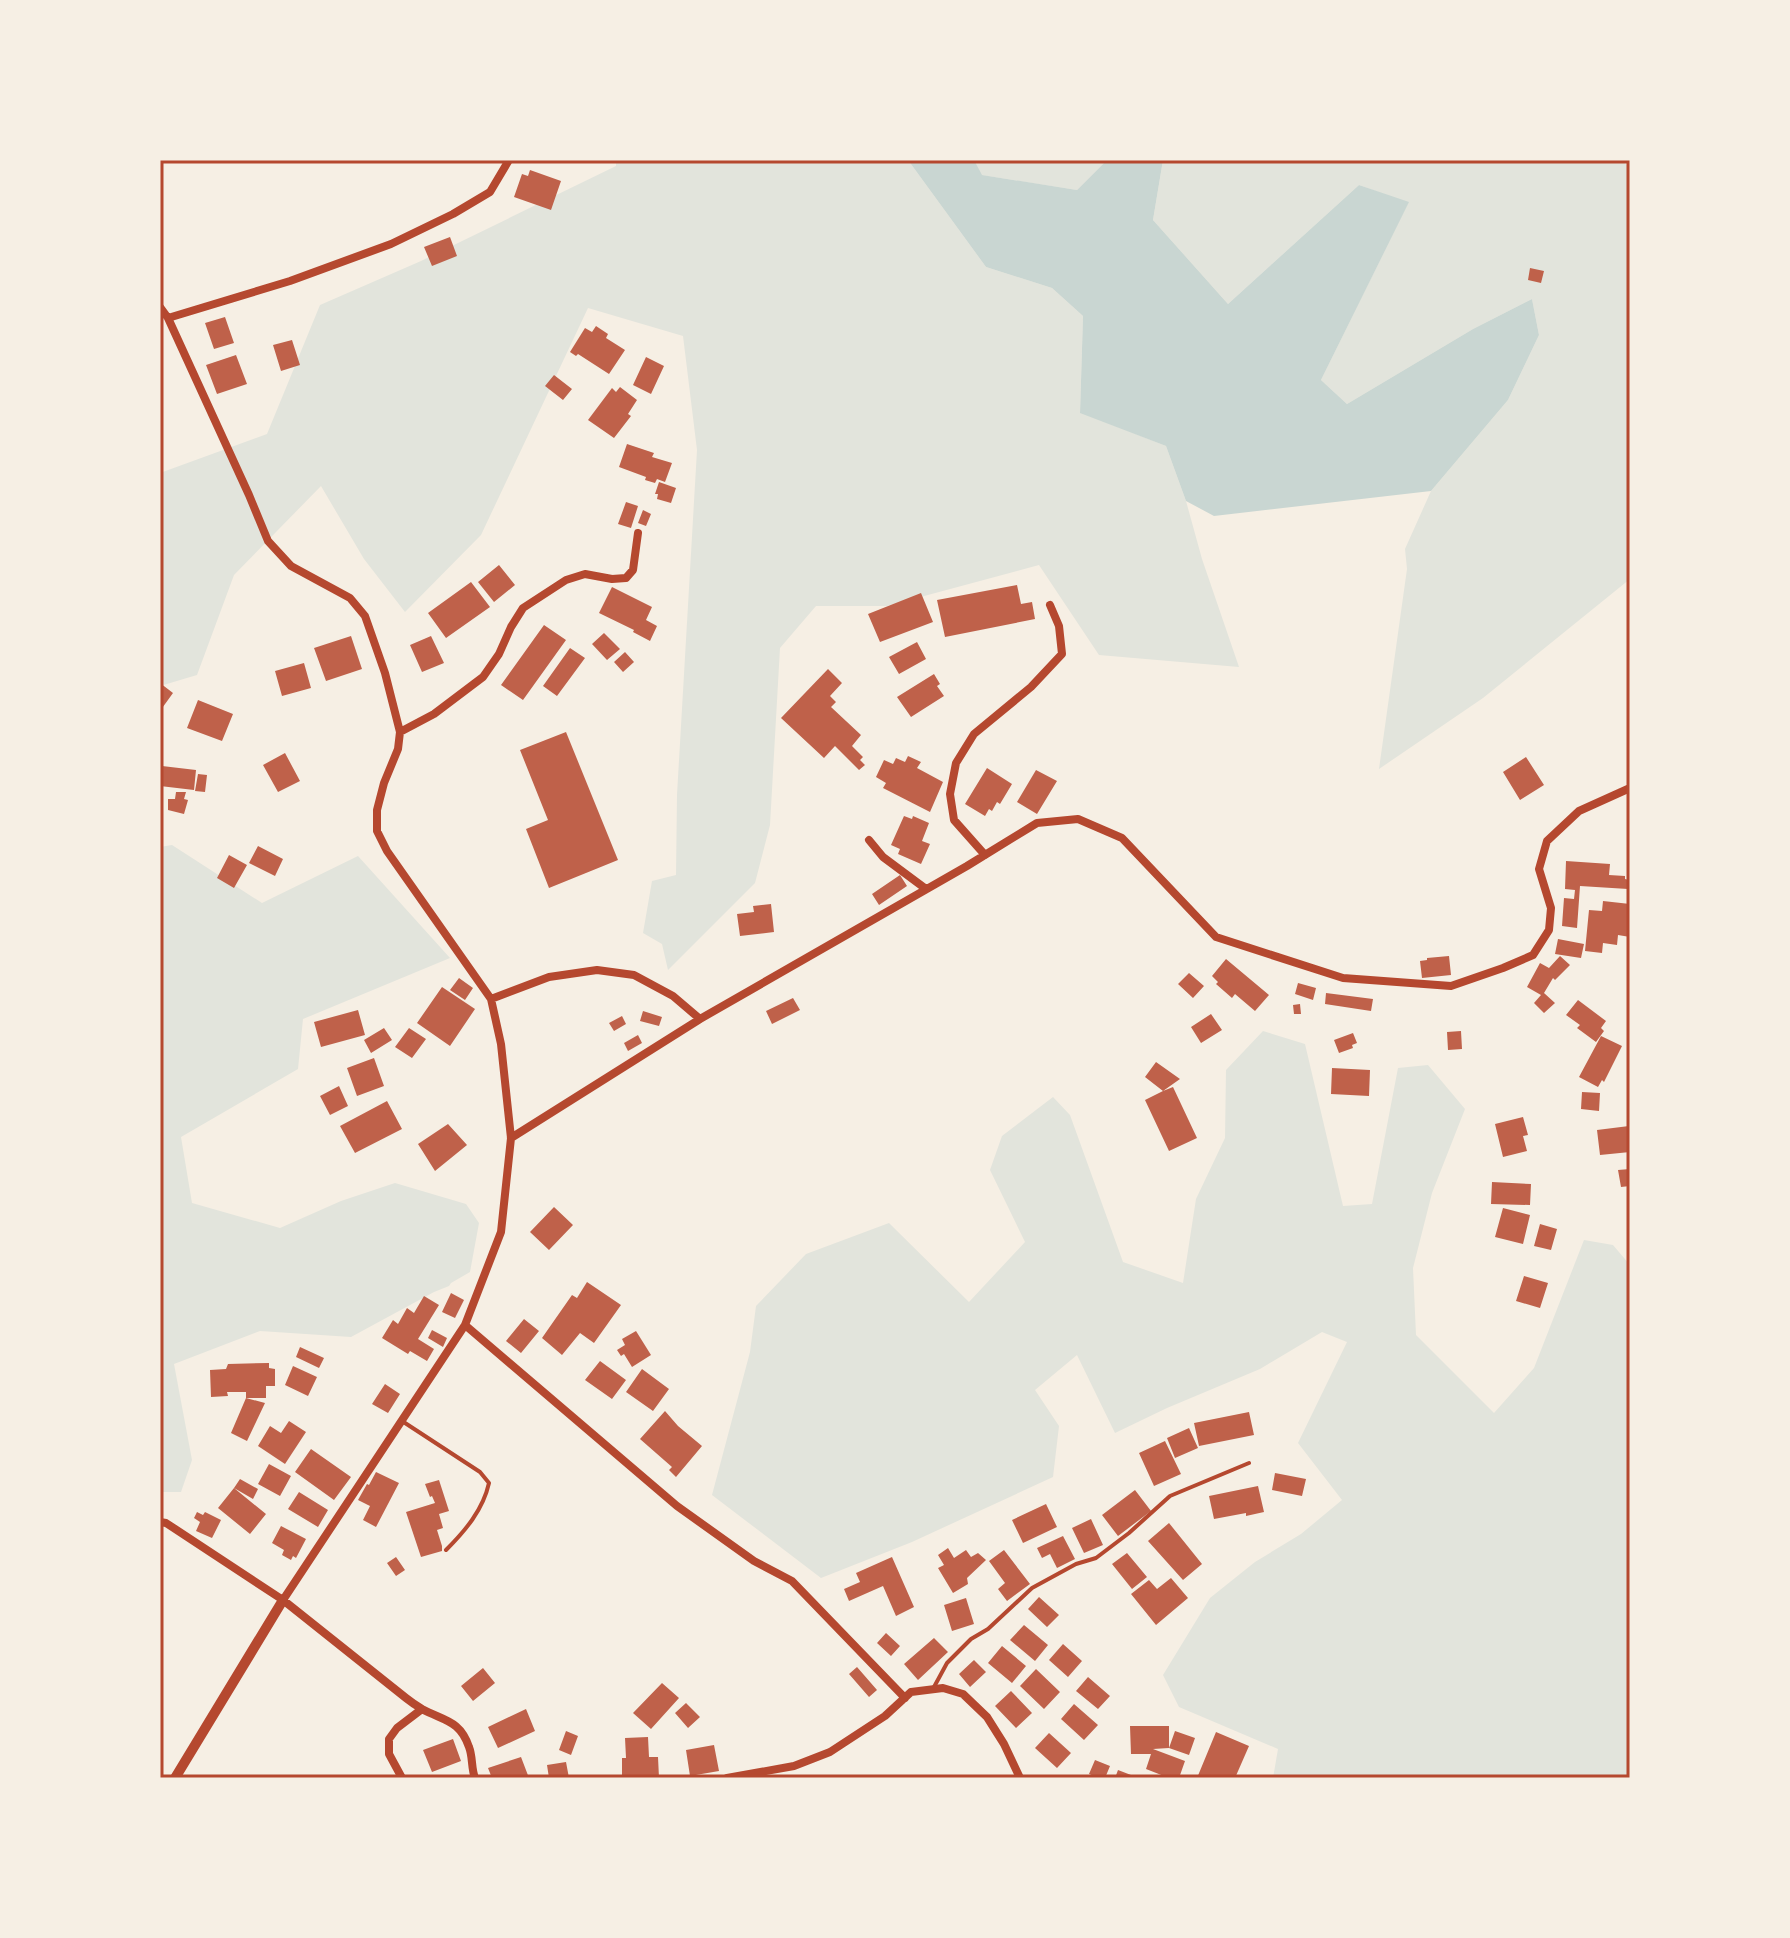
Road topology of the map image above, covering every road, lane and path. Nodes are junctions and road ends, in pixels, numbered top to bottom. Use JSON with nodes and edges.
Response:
{"nodes":[{"id":1,"x":509,"y":160,"type":"edge"},
{"id":2,"x":160,"y":307,"type":"edge"},
{"id":3,"x":168,"y":318,"type":"junction"},
{"id":4,"x":638,"y":533,"type":"dead end"},
{"id":5,"x":1050,"y":605,"type":"dead end"},
{"id":6,"x":400,"y":732,"type":"junction"},
{"id":7,"x":1630,"y":788,"type":"edge"},
{"id":8,"x":869,"y":840,"type":"dead end"},
{"id":9,"x":985,"y":855,"type":"junction"},
{"id":10,"x":926,"y":889,"type":"junction"},
{"id":11,"x":491,"y":999,"type":"junction"},
{"id":12,"x":700,"y":1019,"type":"junction"},
{"id":13,"x":511,"y":1138,"type":"junction"},
{"id":14,"x":465,"y":1325,"type":"junction"},
{"id":15,"x":402,"y":1421,"type":"junction"},
{"id":16,"x":1249,"y":1463,"type":"dead end"},
{"id":17,"x":160,"y":1522,"type":"edge"},
{"id":18,"x":446,"y":1550,"type":"dead end"},
{"id":19,"x":283,"y":1600,"type":"junction"},
{"id":20,"x":932,"y":1689,"type":"junction"},
{"id":21,"x":905,"y":1698,"type":"junction"},
{"id":22,"x":422,"y":1709,"type":"junction"},
{"id":23,"x":175,"y":1778,"type":"edge"},
{"id":24,"x":402,"y":1778,"type":"edge"},
{"id":25,"x":475,"y":1778,"type":"edge"},
{"id":26,"x":727,"y":1778,"type":"edge"},
{"id":27,"x":1020,"y":1778,"type":"edge"}],
"edges":[{"from":1,"to":3,"type":"street"},
{"from":2,"to":3,"type":"street"},
{"from":3,"to":6,"type":"street"},
{"from":4,"to":6,"type":"street"},
{"from":5,"to":9,"type":"street"},
{"from":6,"to":11,"type":"street"},
{"from":7,"to":9,"type":"street"},
{"from":8,"to":10,"type":"street"},
{"from":9,"to":10,"type":"street"},
{"from":10,"to":12,"type":"street"},
{"from":11,"to":12,"type":"street"},
{"from":11,"to":13,"type":"street"},
{"from":12,"to":13,"type":"street"},
{"from":13,"to":14,"type":"street"},
{"from":14,"to":15,"type":"street"},
{"from":14,"to":21,"type":"street"},
{"from":15,"to":18,"type":"lane"},
{"from":15,"to":19,"type":"street"},
{"from":16,"to":20,"type":"lane"},
{"from":17,"to":19,"type":"street"},
{"from":19,"to":22,"type":"street"},
{"from":19,"to":23,"type":"street"},
{"from":20,"to":21,"type":"street"},
{"from":20,"to":27,"type":"street"},
{"from":21,"to":26,"type":"street"},
{"from":22,"to":24,"type":"street"},
{"from":22,"to":25,"type":"street"}]}
